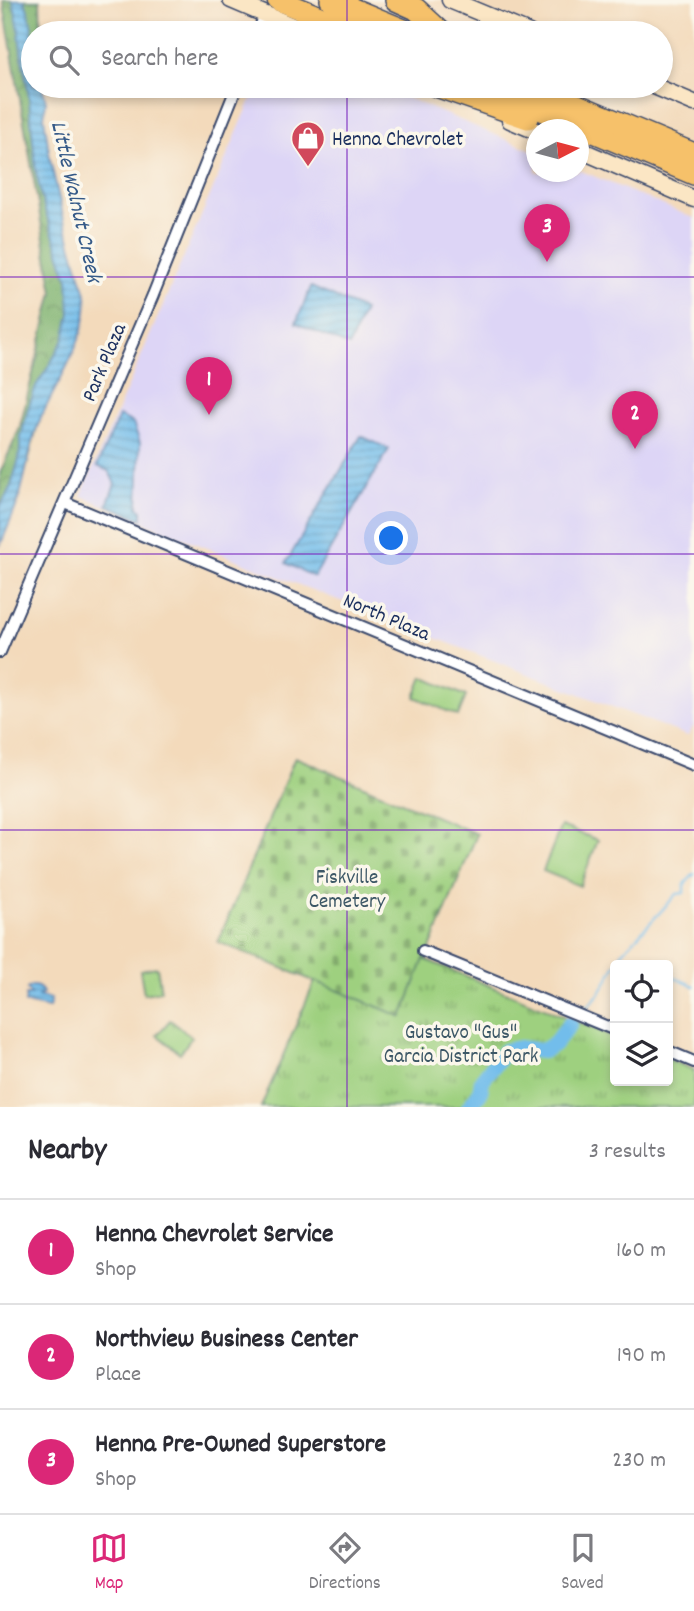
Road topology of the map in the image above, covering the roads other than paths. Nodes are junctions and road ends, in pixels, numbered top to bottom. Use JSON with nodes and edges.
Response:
{"nodes":[{"id":1,"x":231,"y":0,"type":"edge"},
{"id":2,"x":331,"y":0,"type":"edge"},
{"id":3,"x":396,"y":0,"type":"edge"},
{"id":4,"x":450,"y":0,"type":"edge"},
{"id":5,"x":272,"y":7,"type":"edge"},
{"id":6,"x":292,"y":21,"type":"edge"},
{"id":7,"x":319,"y":21,"type":"edge"},
{"id":8,"x":382,"y":21,"type":"edge"},
{"id":9,"x":429,"y":21,"type":"edge"},
{"id":10,"x":500,"y":21,"type":"edge"},
{"id":11,"x":673,"y":94,"type":"edge"},
{"id":12,"x":232,"y":98,"type":"edge"},
{"id":13,"x":461,"y":98,"type":"edge"},
{"id":14,"x":469,"y":98,"type":"edge"},
{"id":15,"x":514,"y":98,"type":"edge"},
{"id":16,"x":561,"y":98,"type":"edge"},
{"id":17,"x":694,"y":103,"type":"edge"},
{"id":18,"x":529,"y":119,"type":"edge"},
{"id":19,"x":526,"y":126,"type":"edge"},
{"id":20,"x":589,"y":142,"type":"edge"},
{"id":21,"x":589,"y":153,"type":"edge"},
{"id":22,"x":694,"y":154,"type":"edge"},
{"id":23,"x":694,"y":174,"type":"edge"},
{"id":24,"x":694,"y":184,"type":"edge"},
{"id":25,"x":694,"y":200,"type":"edge"},
{"id":26,"x":65,"y":503,"type":"junction"},
{"id":27,"x":0,"y":652,"type":"edge"},
{"id":28,"x":694,"y":765,"type":"edge"},
{"id":29,"x":423,"y":951,"type":"dead end"},
{"id":30,"x":610,"y":1028,"type":"edge"},
{"id":31,"x":673,"y":1053,"type":"edge"},
{"id":32,"x":694,"y":1062,"type":"edge"}],
"edges":[{"from":1,"to":5,"type":"main road"},
{"from":2,"to":8,"type":"highway"},
{"from":3,"to":9,"type":"highway"},
{"from":4,"to":10,"type":"main road"},
{"from":5,"to":6,"type":"main road"},
{"from":5,"to":7,"type":"highway"},
{"from":11,"to":17,"type":"main road"},
{"from":12,"to":26,"type":"street","name":"Park Plaza"},
{"from":13,"to":19,"type":"main road"},
{"from":14,"to":18,"type":"highway"},
{"from":15,"to":23,"type":"highway"},
{"from":16,"to":22,"type":"highway"},
{"from":20,"to":24,"type":"highway"},
{"from":21,"to":25,"type":"main road"},
{"from":26,"to":27,"type":"street","name":"Park Plaza"},
{"from":26,"to":28,"type":"street","name":"North Plaza"},
{"from":29,"to":30,"type":"street"},
{"from":31,"to":32,"type":"street"}]}
